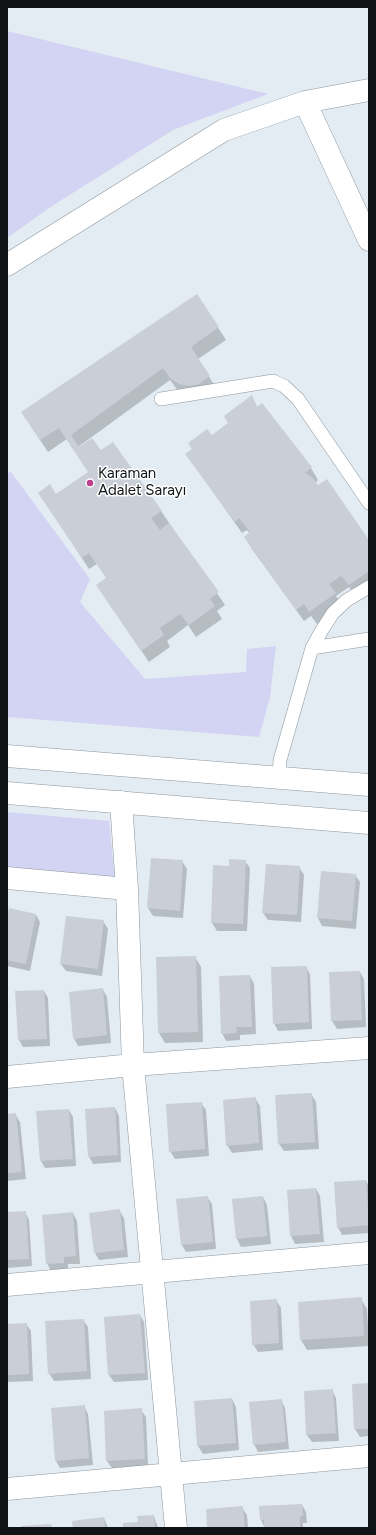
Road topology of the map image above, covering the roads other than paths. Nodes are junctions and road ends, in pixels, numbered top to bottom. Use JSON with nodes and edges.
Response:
{"nodes":[{"id":1,"x":369,"y":90,"type":"edge"},
{"id":2,"x":305,"y":102,"type":"junction"},
{"id":3,"x":369,"y":240,"type":"edge"},
{"id":4,"x":7,"y":265,"type":"edge"},
{"id":5,"x":161,"y":399,"type":"dead end"},
{"id":6,"x":369,"y":503,"type":"edge"},
{"id":7,"x":369,"y":587,"type":"edge"},
{"id":8,"x":369,"y":639,"type":"edge"},
{"id":9,"x":312,"y":648,"type":"junction"},
{"id":10,"x":7,"y":756,"type":"edge"},
{"id":11,"x":279,"y":778,"type":"junction"},
{"id":12,"x":369,"y":785,"type":"edge"},
{"id":13,"x":7,"y":793,"type":"edge"},
{"id":14,"x":121,"y":802,"type":"junction"},
{"id":15,"x":369,"y":823,"type":"edge"},
{"id":16,"x":7,"y":878,"type":"edge"},
{"id":17,"x":127,"y":889,"type":"junction"},
{"id":18,"x":369,"y":1048,"type":"edge"},
{"id":19,"x":132,"y":1065,"type":"junction"},
{"id":20,"x":7,"y":1077,"type":"edge"},
{"id":21,"x":369,"y":1253,"type":"edge"},
{"id":22,"x":151,"y":1274,"type":"junction"},
{"id":23,"x":7,"y":1285,"type":"edge"},
{"id":24,"x":369,"y":1456,"type":"edge"},
{"id":25,"x":170,"y":1473,"type":"junction"},
{"id":26,"x":7,"y":1489,"type":"edge"},
{"id":27,"x":176,"y":1528,"type":"edge"}],
"edges":[{"from":1,"to":2,"type":"street"},
{"from":2,"to":3,"type":"street"},
{"from":2,"to":4,"type":"street"},
{"from":5,"to":6,"type":"lane"},
{"from":7,"to":9,"type":"lane"},
{"from":8,"to":9,"type":"lane"},
{"from":9,"to":11,"type":"lane"},
{"from":10,"to":11,"type":"street"},
{"from":11,"to":12,"type":"street"},
{"from":13,"to":14,"type":"street"},
{"from":14,"to":15,"type":"street"},
{"from":14,"to":17,"type":"street"},
{"from":16,"to":17,"type":"street"},
{"from":17,"to":19,"type":"street"},
{"from":18,"to":19,"type":"street"},
{"from":19,"to":20,"type":"street"},
{"from":19,"to":22,"type":"street"},
{"from":21,"to":22,"type":"street"},
{"from":22,"to":23,"type":"street"},
{"from":22,"to":25,"type":"street"},
{"from":24,"to":25,"type":"street"},
{"from":25,"to":26,"type":"street"},
{"from":25,"to":27,"type":"street"}]}
